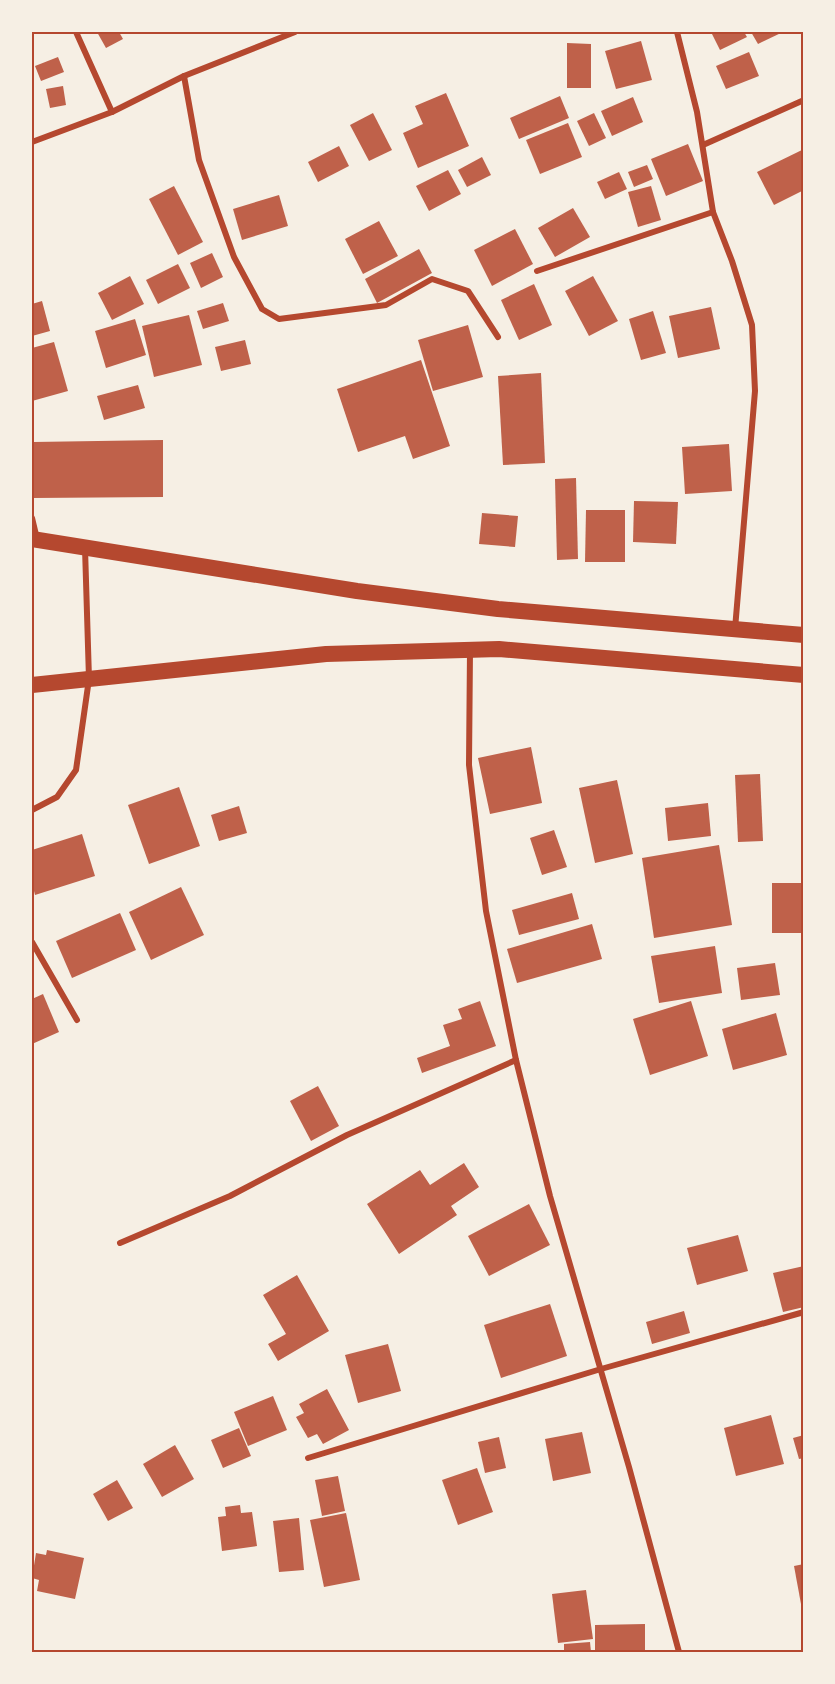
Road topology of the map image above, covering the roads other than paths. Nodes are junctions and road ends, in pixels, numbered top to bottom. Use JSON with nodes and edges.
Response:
{"nodes":[{"id":1,"x":76,"y":32,"type":"edge"},
{"id":2,"x":295,"y":32,"type":"edge"},
{"id":3,"x":677,"y":32,"type":"edge"},
{"id":4,"x":183,"y":75,"type":"junction"},
{"id":5,"x":804,"y":100,"type":"edge"},
{"id":6,"x":112,"y":112,"type":"junction"},
{"id":7,"x":32,"y":142,"type":"edge"},
{"id":8,"x":703,"y":145,"type":"junction"},
{"id":9,"x":713,"y":212,"type":"junction"},
{"id":10,"x":537,"y":271,"type":"dead end"},
{"id":11,"x":498,"y":338,"type":"dead end"},
{"id":12,"x":32,"y":518,"type":"edge"},
{"id":13,"x":34,"y":539,"type":"edge"},
{"id":14,"x":85,"y":548,"type":"junction"},
{"id":15,"x":735,"y":630,"type":"junction"},
{"id":16,"x":804,"y":635,"type":"edge"},
{"id":17,"x":470,"y":650,"type":"junction"},
{"id":18,"x":804,"y":675,"type":"edge"},
{"id":19,"x":89,"y":680,"type":"junction"},
{"id":20,"x":32,"y":685,"type":"edge"},
{"id":21,"x":32,"y":810,"type":"edge"},
{"id":22,"x":32,"y":942,"type":"edge"},
{"id":23,"x":76,"y":1020,"type":"dead end"},
{"id":24,"x":516,"y":1060,"type":"junction"},
{"id":25,"x":120,"y":1243,"type":"dead end"},
{"id":26,"x":804,"y":1311,"type":"edge"},
{"id":27,"x":601,"y":1369,"type":"junction"},
{"id":28,"x":308,"y":1458,"type":"dead end"},
{"id":29,"x":679,"y":1653,"type":"edge"}],
"edges":[{"from":1,"to":6,"type":"street"},
{"from":2,"to":4,"type":"street"},
{"from":3,"to":8,"type":"street"},
{"from":4,"to":6,"type":"street"},
{"from":4,"to":11,"type":"street"},
{"from":5,"to":8,"type":"street"},
{"from":6,"to":7,"type":"street"},
{"from":8,"to":9,"type":"street"},
{"from":9,"to":10,"type":"street"},
{"from":9,"to":15,"type":"street"},
{"from":12,"to":13,"type":"street"},
{"from":13,"to":14,"type":"highway"},
{"from":14,"to":15,"type":"highway"},
{"from":14,"to":19,"type":"street"},
{"from":15,"to":16,"type":"highway"},
{"from":17,"to":18,"type":"highway"},
{"from":17,"to":19,"type":"highway"},
{"from":17,"to":24,"type":"street"},
{"from":19,"to":20,"type":"highway"},
{"from":19,"to":21,"type":"street"},
{"from":22,"to":23,"type":"street"},
{"from":24,"to":25,"type":"street"},
{"from":24,"to":27,"type":"street"},
{"from":26,"to":27,"type":"street"},
{"from":27,"to":28,"type":"street"},
{"from":27,"to":29,"type":"street"}]}
